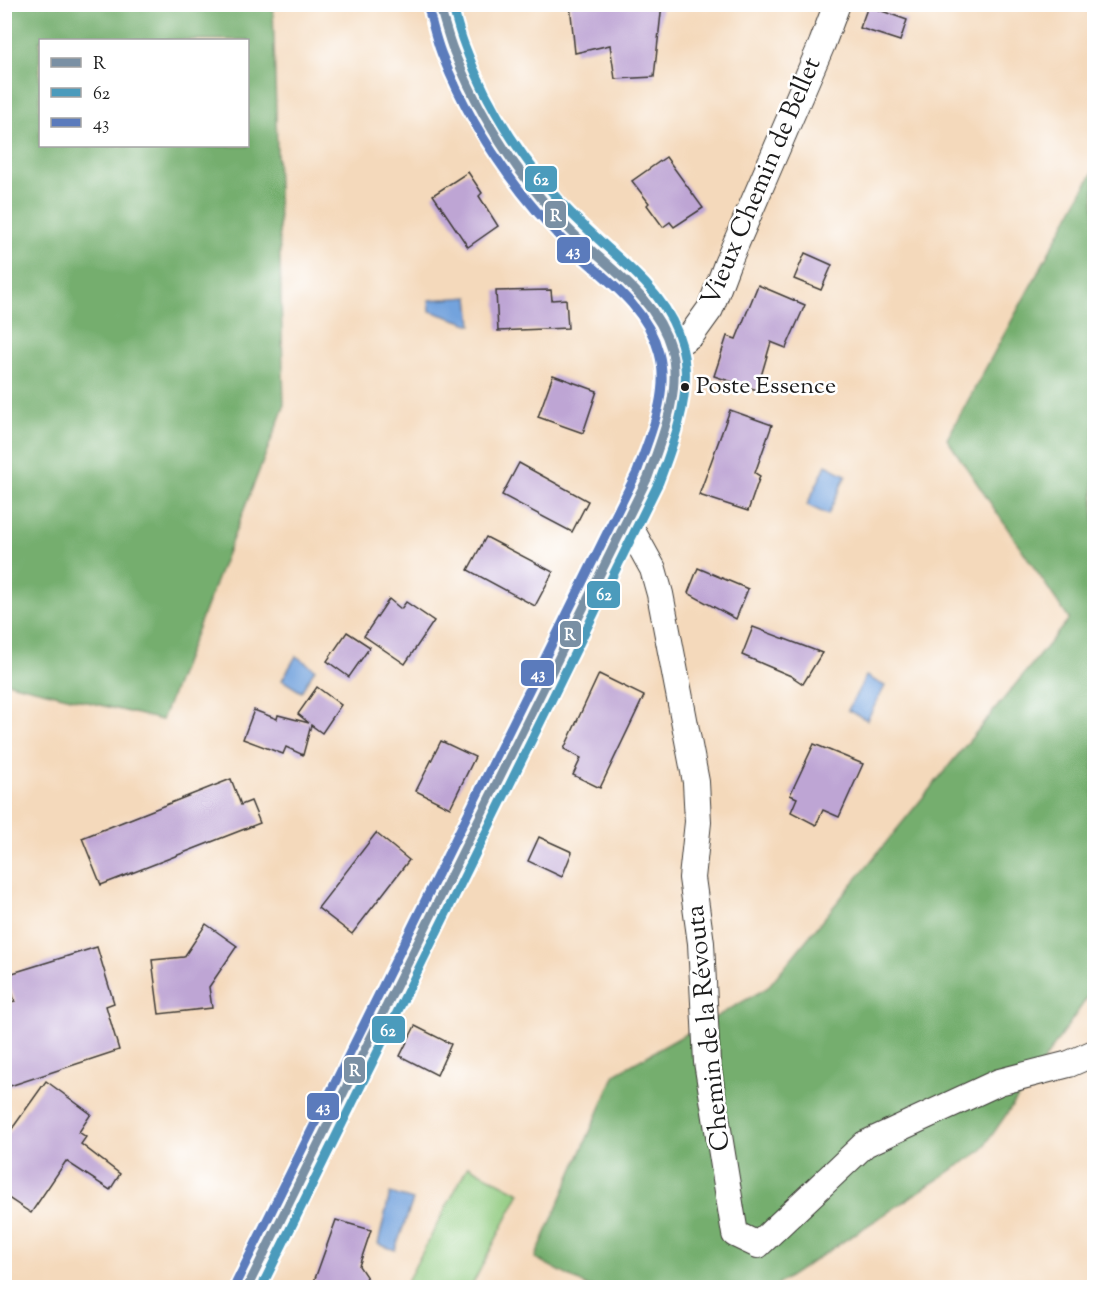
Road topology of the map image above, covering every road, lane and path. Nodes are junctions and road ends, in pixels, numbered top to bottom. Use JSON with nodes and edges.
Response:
{"nodes":[{"id":1,"x":439,"y":4,"type":"edge"},
{"id":2,"x":837,"y":4,"type":"edge"},
{"id":3,"x":671,"y":348,"type":"junction"},
{"id":4,"x":626,"y":520,"type":"junction"},
{"id":5,"x":1095,"y":1053,"type":"edge"},
{"id":6,"x":247,"y":1287,"type":"edge"}],
"edges":[{"from":1,"to":3,"type":"main road"},
{"from":2,"to":3,"type":"street","name":"Vieux Chemin de Bellet"},
{"from":3,"to":4,"type":"main road"},
{"from":4,"to":5,"type":"street","name":"Chemin de la Révouta"},
{"from":4,"to":6,"type":"main road"}]}
